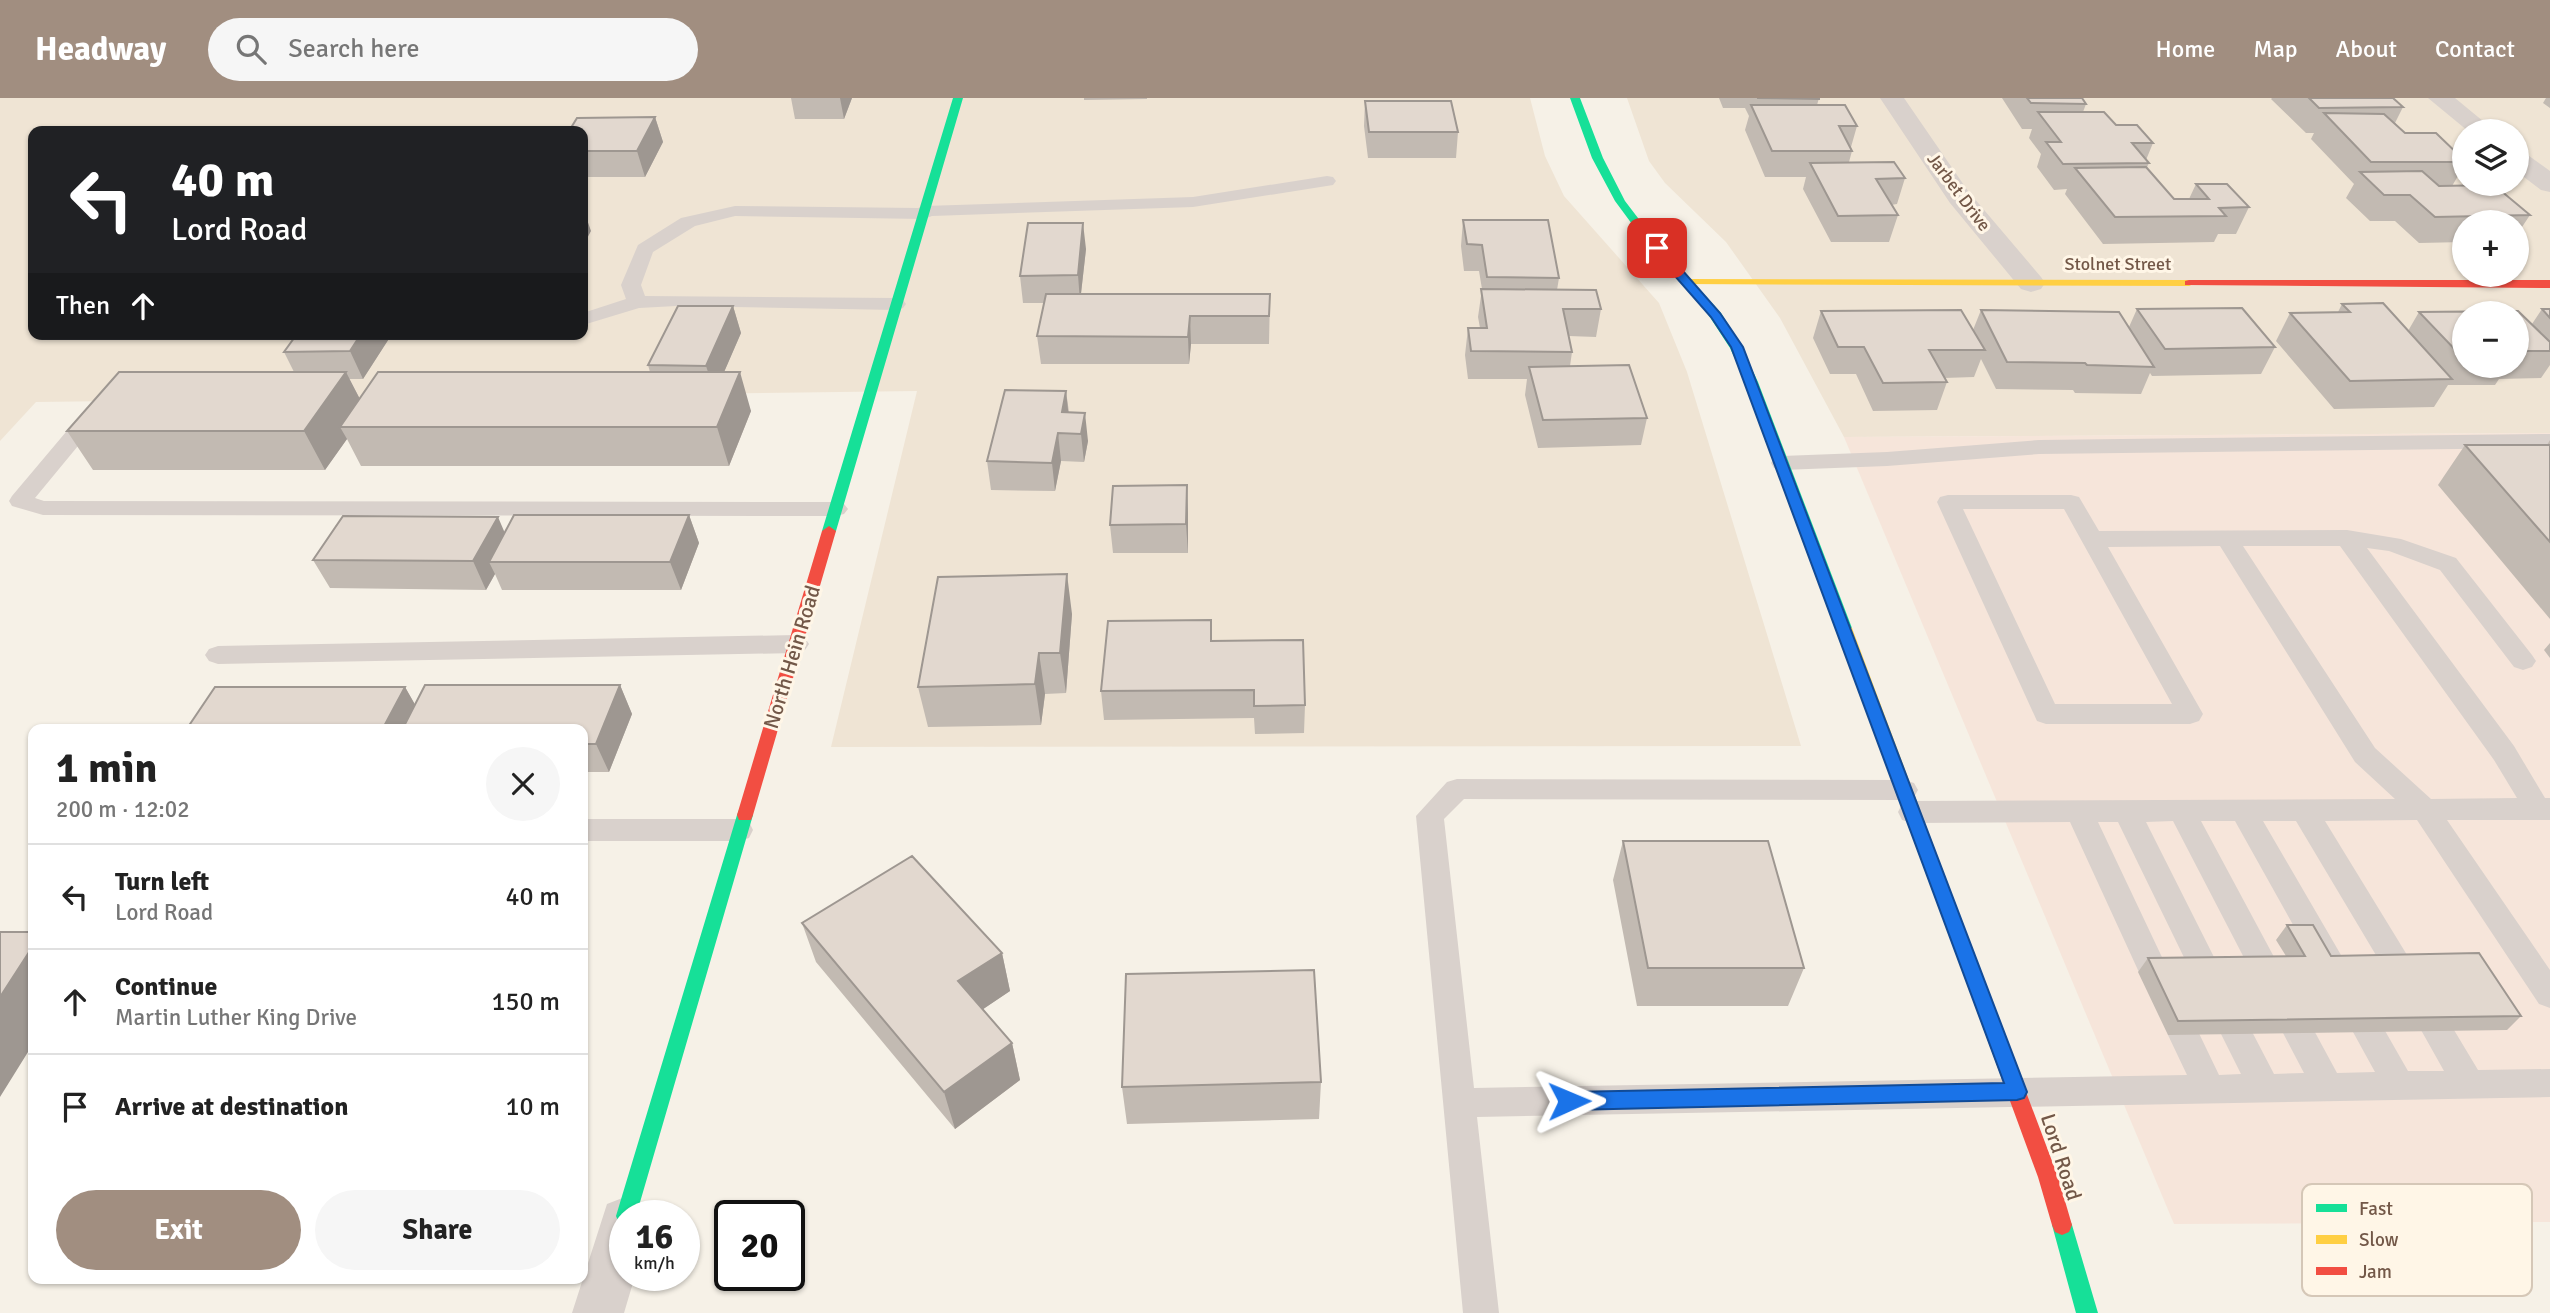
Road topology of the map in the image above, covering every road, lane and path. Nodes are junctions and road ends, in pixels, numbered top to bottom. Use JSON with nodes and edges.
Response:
{"nodes":[{"id":1,"x":958,"y":98,"type":"edge"},
{"id":2,"x":1574,"y":98,"type":"edge"},
{"id":3,"x":1892,"y":98,"type":"edge"},
{"id":4,"x":2440,"y":98,"type":"edge"},
{"id":5,"x":2467,"y":119,"type":"edge"},
{"id":6,"x":2529,"y":168,"type":"edge"},
{"id":7,"x":1326,"y":181,"type":"dead end"},
{"id":8,"x":2550,"y":184,"type":"edge"},
{"id":9,"x":924,"y":212,"type":"junction"},
{"id":10,"x":1686,"y":282,"type":"junction"},
{"id":11,"x":2031,"y":283,"type":"junction"},
{"id":12,"x":2550,"y":284,"type":"edge"},
{"id":13,"x":637,"y":302,"type":"junction"},
{"id":14,"x":896,"y":304,"type":"junction"},
{"id":15,"x":588,"y":317,"type":"edge"},
{"id":16,"x":95,"y":412,"type":"edge"},
{"id":17,"x":2550,"y":441,"type":"edge"},
{"id":18,"x":1782,"y":463,"type":"junction"},
{"id":19,"x":836,"y":509,"type":"junction"},
{"id":20,"x":2347,"y":538,"type":"junction"},
{"id":21,"x":2093,"y":539,"type":"junction"},
{"id":22,"x":2227,"y":539,"type":"junction"},
{"id":23,"x":796,"y":644,"type":"junction"},
{"id":24,"x":218,"y":654,"type":"dead end"},
{"id":25,"x":2523,"y":660,"type":"dead end"},
{"id":26,"x":1908,"y":801,"type":"junction"},
{"id":27,"x":2543,"y":809,"type":"edge"},
{"id":28,"x":2304,"y":810,"type":"junction"},
{"id":29,"x":2425,"y":810,"type":"junction"},
{"id":30,"x":2079,"y":811,"type":"junction"},
{"id":31,"x":2127,"y":811,"type":"junction"},
{"id":32,"x":2180,"y":811,"type":"junction"},
{"id":33,"x":2244,"y":811,"type":"junction"},
{"id":34,"x":588,"y":830,"type":"edge"},
{"id":35,"x":739,"y":830,"type":"junction"},
{"id":36,"x":2400,"y":968,"type":"edge"},
{"id":37,"x":2266,"y":970,"type":"edge"},
{"id":38,"x":2334,"y":970,"type":"edge"},
{"id":39,"x":2206,"y":971,"type":"edge"},
{"id":40,"x":2154,"y":972,"type":"edge"},
{"id":41,"x":2550,"y":995,"type":"edge"},
{"id":42,"x":2437,"y":1030,"type":"edge"},
{"id":43,"x":2369,"y":1032,"type":"edge"},
{"id":44,"x":2299,"y":1033,"type":"edge"},
{"id":45,"x":2237,"y":1034,"type":"edge"},
{"id":46,"x":2184,"y":1035,"type":"edge"},
{"id":47,"x":2550,"y":1083,"type":"edge"},
{"id":48,"x":2469,"y":1084,"type":"junction"},
{"id":49,"x":2399,"y":1085,"type":"junction"},
{"id":50,"x":2327,"y":1086,"type":"junction"},
{"id":51,"x":2264,"y":1087,"type":"junction"},
{"id":52,"x":2209,"y":1088,"type":"junction"},
{"id":53,"x":2017,"y":1092,"type":"junction"},
{"id":54,"x":1460,"y":1103,"type":"junction"},
{"id":55,"x":631,"y":1200,"type":"edge"},
{"id":56,"x":609,"y":1275,"type":"edge"},
{"id":57,"x":598,"y":1313,"type":"edge"},
{"id":58,"x":1480,"y":1313,"type":"edge"},
{"id":59,"x":2087,"y":1313,"type":"edge"}],
"edges":[{"from":1,"to":9,"type":"street","name":"North Hein Road"},
{"from":2,"to":10,"type":"street","name":"Lord Road"},
{"from":3,"to":11,"type":"street","name":"Jarbet Drive"},
{"from":4,"to":5,"type":"street"},
{"from":6,"to":8,"type":"street"},
{"from":7,"to":9,"type":"lane"},
{"from":9,"to":13,"type":"lane"},
{"from":9,"to":14,"type":"street","name":"North Hein Road"},
{"from":10,"to":11,"type":"street","name":"Stolnet Street"},
{"from":10,"to":18,"type":"street","name":"Lord Road"},
{"from":11,"to":12,"type":"street","name":"Stolnet Street"},
{"from":13,"to":14,"type":"lane"},
{"from":13,"to":15,"type":"lane"},
{"from":14,"to":19,"type":"street","name":"North Hein Road"},
{"from":16,"to":19,"type":"lane"},
{"from":17,"to":18,"type":"lane"},
{"from":18,"to":26,"type":"street","name":"Lord Road"},
{"from":19,"to":23,"type":"street","name":"North Hein Road"},
{"from":20,"to":22,"type":"lane"},
{"from":20,"to":25,"type":"lane"},
{"from":20,"to":27,"type":"lane"},
{"from":21,"to":21,"type":"lane"},
{"from":21,"to":22,"type":"lane"},
{"from":22,"to":29,"type":"lane"},
{"from":23,"to":24,"type":"lane"},
{"from":23,"to":35,"type":"street","name":"North Hein Road"},
{"from":26,"to":30,"type":"lane"},
{"from":26,"to":53,"type":"street","name":"Lord Road"},
{"from":26,"to":54,"type":"lane"},
{"from":27,"to":29,"type":"lane"},
{"from":28,"to":29,"type":"lane"},
{"from":28,"to":33,"type":"lane"},
{"from":28,"to":36,"type":"lane"},
{"from":29,"to":41,"type":"lane"},
{"from":30,"to":31,"type":"lane"},
{"from":30,"to":40,"type":"lane"},
{"from":31,"to":32,"type":"lane"},
{"from":31,"to":39,"type":"lane"},
{"from":32,"to":33,"type":"lane"},
{"from":32,"to":37,"type":"lane"},
{"from":33,"to":38,"type":"lane"},
{"from":34,"to":35,"type":"lane"},
{"from":35,"to":55,"type":"street","name":"North Hein Road"},
{"from":42,"to":48,"type":"lane"},
{"from":43,"to":49,"type":"lane"},
{"from":44,"to":50,"type":"lane"},
{"from":45,"to":51,"type":"lane"},
{"from":46,"to":52,"type":"lane"},
{"from":47,"to":48,"type":"lane"},
{"from":48,"to":49,"type":"lane"},
{"from":49,"to":50,"type":"lane"},
{"from":50,"to":51,"type":"lane"},
{"from":51,"to":52,"type":"lane"},
{"from":52,"to":53,"type":"lane"},
{"from":53,"to":54,"type":"lane"},
{"from":53,"to":59,"type":"street","name":"Lord Road"},
{"from":54,"to":58,"type":"lane"},
{"from":56,"to":57,"type":"street","name":"North Hein Road"}]}
